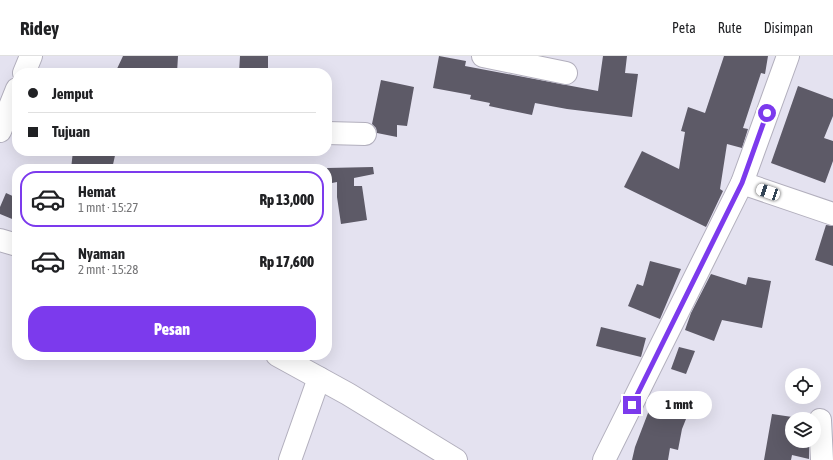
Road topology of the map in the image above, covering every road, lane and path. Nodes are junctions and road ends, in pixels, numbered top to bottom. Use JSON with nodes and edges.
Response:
{"nodes":[{"id":1,"x":483,"y":56,"type":"edge"},
{"id":2,"x":788,"y":56,"type":"edge"},
{"id":3,"x":566,"y":73,"type":"dead end"},
{"id":4,"x":12,"y":106,"type":"edge"},
{"id":5,"x":8,"y":119,"type":"edge"},
{"id":6,"x":332,"y":133,"type":"edge"},
{"id":7,"x":365,"y":134,"type":"dead end"},
{"id":8,"x":742,"y":183,"type":"junction"},
{"id":9,"x":833,"y":214,"type":"edge"},
{"id":10,"x":0,"y":240,"type":"edge"},
{"id":11,"x":12,"y":244,"type":"edge"},
{"id":12,"x":286,"y":360,"type":"edge"},
{"id":13,"x":319,"y":378,"type":"junction"},
{"id":14,"x":821,"y":440,"type":"edge"},
{"id":15,"x":290,"y":460,"type":"edge"},
{"id":16,"x":456,"y":460,"type":"edge"},
{"id":17,"x":604,"y":460,"type":"edge"},
{"id":18,"x":822,"y":460,"type":"edge"}],
"edges":[{"from":1,"to":3,"type":"street"},
{"from":2,"to":8,"type":"street"},
{"from":4,"to":5,"type":"street"},
{"from":6,"to":7,"type":"street"},
{"from":8,"to":9,"type":"street"},
{"from":8,"to":17,"type":"street"},
{"from":10,"to":11,"type":"street"},
{"from":12,"to":13,"type":"street"},
{"from":13,"to":15,"type":"street"},
{"from":13,"to":16,"type":"street"},
{"from":14,"to":18,"type":"street"}]}
